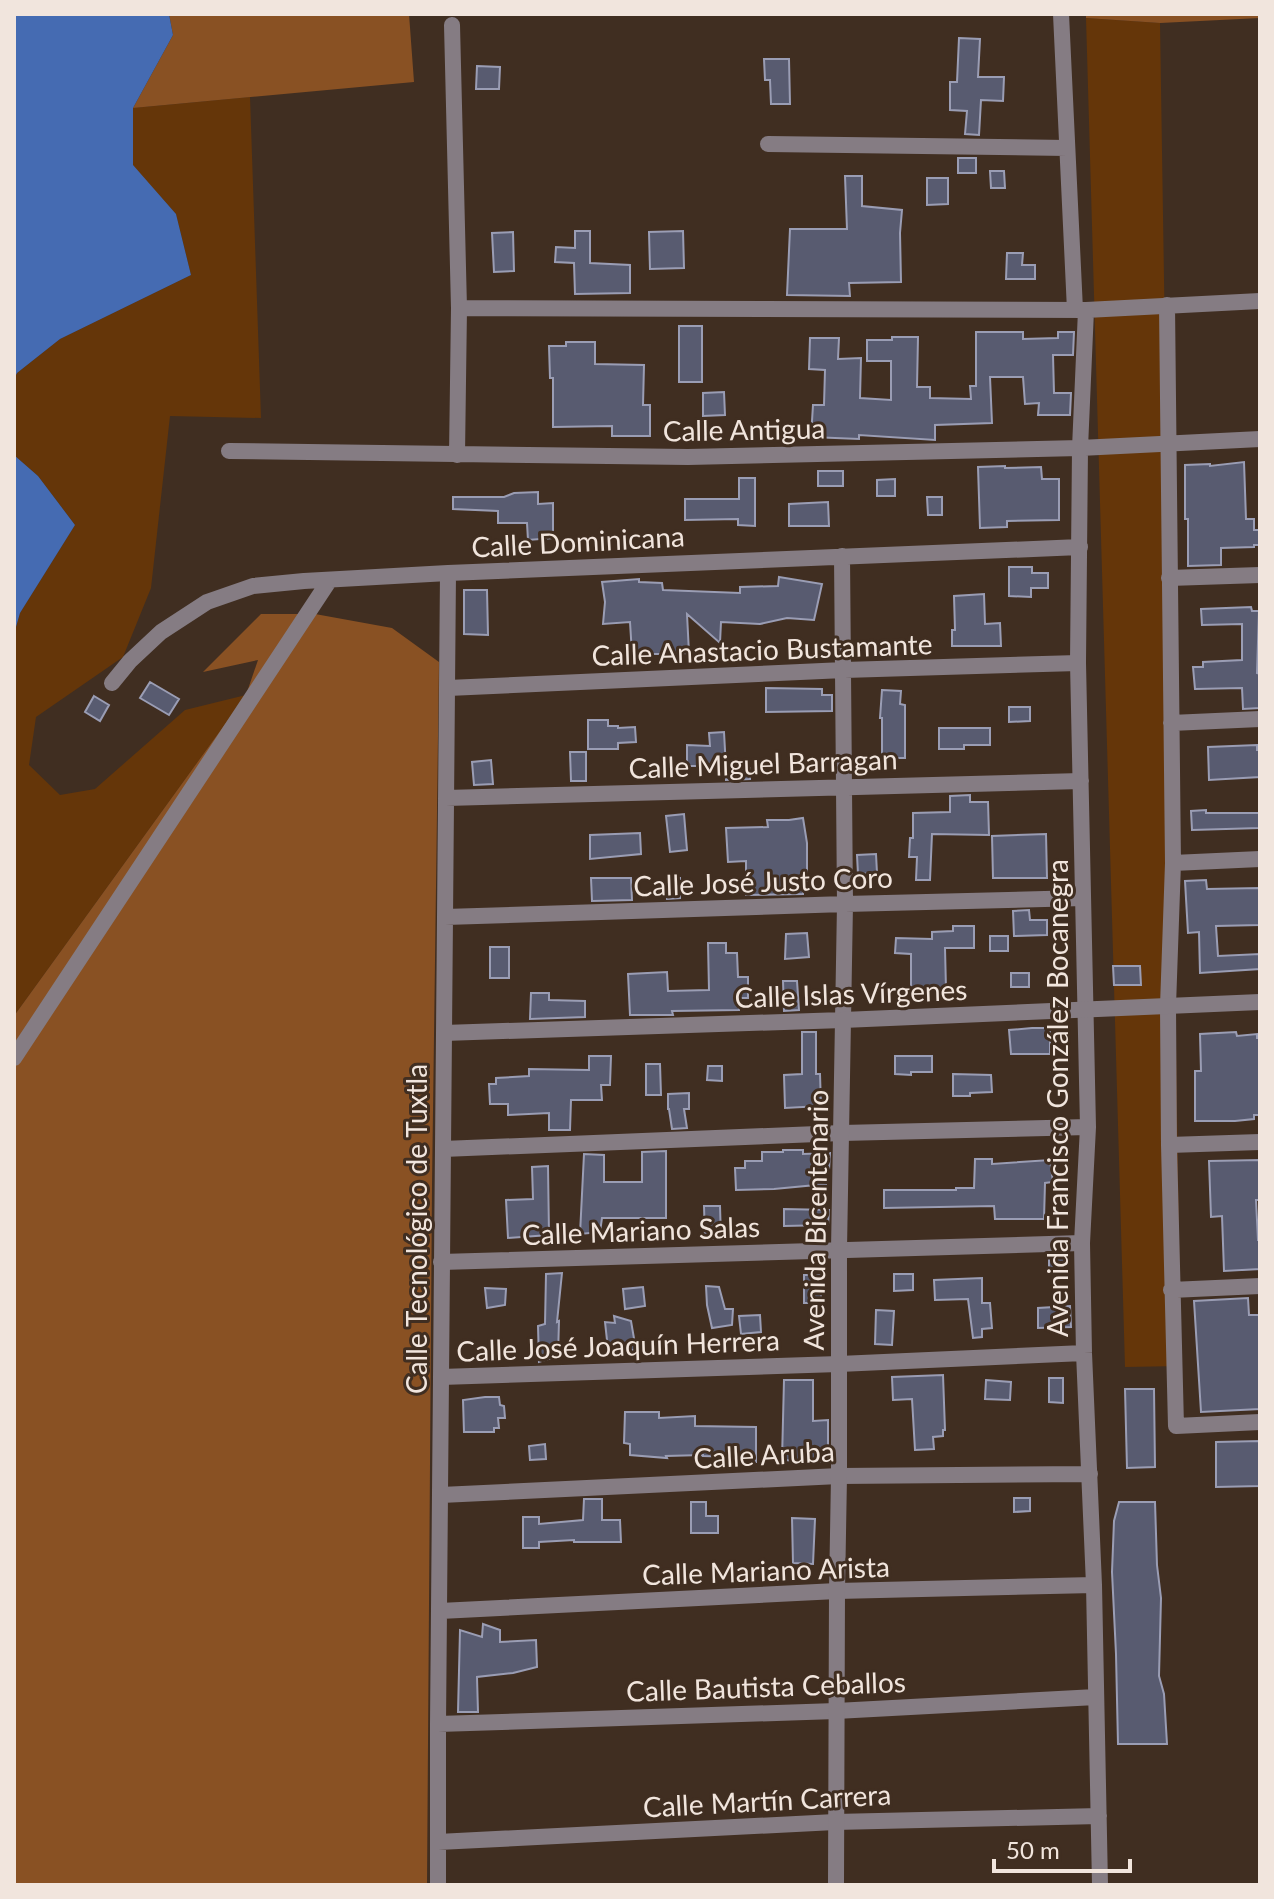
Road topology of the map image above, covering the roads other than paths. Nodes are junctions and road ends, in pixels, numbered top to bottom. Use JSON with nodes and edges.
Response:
{"nodes":[{"id":1,"x":1061,"y":14,"type":"edge"},
{"id":2,"x":452,"y":25,"type":"dead end"},
{"id":3,"x":768,"y":144,"type":"dead end"},
{"id":4,"x":1067,"y":148,"type":"junction"},
{"id":5,"x":1260,"y":301,"type":"edge"},
{"id":6,"x":1167,"y":305,"type":"junction"},
{"id":7,"x":459,"y":308,"type":"junction"},
{"id":8,"x":1080,"y":310,"type":"junction"},
{"id":9,"x":1260,"y":439,"type":"edge"},
{"id":10,"x":1168,"y":444,"type":"junction"},
{"id":11,"x":1080,"y":448,"type":"junction"},
{"id":12,"x":229,"y":451,"type":"dead end"},
{"id":13,"x":457,"y":455,"type":"junction"},
{"id":14,"x":1080,"y":547,"type":"junction"},
{"id":15,"x":842,"y":556,"type":"junction"},
{"id":16,"x":448,"y":573,"type":"junction"},
{"id":17,"x":1260,"y":575,"type":"edge"},
{"id":18,"x":1169,"y":578,"type":"junction"},
{"id":19,"x":329,"y":581,"type":"junction"},
{"id":20,"x":1078,"y":663,"type":"junction"},
{"id":21,"x":844,"y":670,"type":"junction"},
{"id":22,"x":112,"y":683,"type":"dead end"},
{"id":23,"x":448,"y":688,"type":"junction"},
{"id":24,"x":1260,"y":719,"type":"edge"},
{"id":25,"x":1171,"y":723,"type":"junction"},
{"id":26,"x":1081,"y":781,"type":"junction"},
{"id":27,"x":843,"y":787,"type":"junction"},
{"id":28,"x":446,"y":798,"type":"junction"},
{"id":29,"x":1260,"y":859,"type":"edge"},
{"id":30,"x":1173,"y":863,"type":"junction"},
{"id":31,"x":1083,"y":898,"type":"junction"},
{"id":32,"x":845,"y":904,"type":"junction"},
{"id":33,"x":445,"y":917,"type":"junction"},
{"id":34,"x":1260,"y":1002,"type":"edge"},
{"id":35,"x":1168,"y":1006,"type":"junction"},
{"id":36,"x":1084,"y":1010,"type":"junction"},
{"id":37,"x":843,"y":1020,"type":"junction"},
{"id":38,"x":444,"y":1033,"type":"junction"},
{"id":39,"x":14,"y":1058,"type":"edge"},
{"id":40,"x":1088,"y":1127,"type":"junction"},
{"id":41,"x":842,"y":1133,"type":"junction"},
{"id":42,"x":1260,"y":1142,"type":"edge"},
{"id":43,"x":1169,"y":1145,"type":"junction"},
{"id":44,"x":443,"y":1149,"type":"junction"},
{"id":45,"x":1082,"y":1243,"type":"junction"},
{"id":46,"x":839,"y":1249,"type":"junction"},
{"id":47,"x":441,"y":1262,"type":"junction"},
{"id":48,"x":1260,"y":1286,"type":"edge"},
{"id":49,"x":1171,"y":1290,"type":"junction"},
{"id":50,"x":1084,"y":1353,"type":"junction"},
{"id":51,"x":839,"y":1364,"type":"junction"},
{"id":52,"x":441,"y":1377,"type":"junction"},
{"id":53,"x":1260,"y":1422,"type":"edge"},
{"id":54,"x":1090,"y":1474,"type":"junction"},
{"id":55,"x":839,"y":1476,"type":"junction"},
{"id":56,"x":441,"y":1495,"type":"junction"},
{"id":57,"x":1094,"y":1585,"type":"junction"},
{"id":58,"x":837,"y":1591,"type":"junction"},
{"id":59,"x":440,"y":1611,"type":"junction"},
{"id":60,"x":1096,"y":1697,"type":"junction"},
{"id":61,"x":836,"y":1711,"type":"junction"},
{"id":62,"x":438,"y":1724,"type":"junction"},
{"id":63,"x":1099,"y":1816,"type":"junction"},
{"id":64,"x":835,"y":1822,"type":"junction"},
{"id":65,"x":438,"y":1842,"type":"junction"},
{"id":66,"x":438,"y":1885,"type":"edge"},
{"id":67,"x":836,"y":1885,"type":"edge"},
{"id":68,"x":1100,"y":1885,"type":"edge"}],
"edges":[{"from":1,"to":4,"type":"street","name":"Avenida Francisco González Bocanegra"},
{"from":2,"to":7,"type":"street"},
{"from":3,"to":4,"type":"street"},
{"from":4,"to":8,"type":"street","name":"Avenida Francisco González Bocanegra"},
{"from":5,"to":6,"type":"street"},
{"from":6,"to":8,"type":"street"},
{"from":6,"to":10,"type":"street"},
{"from":7,"to":8,"type":"street"},
{"from":7,"to":13,"type":"street"},
{"from":8,"to":11,"type":"street","name":"Avenida Francisco González Bocanegra"},
{"from":9,"to":10,"type":"street","name":"Calle Antigua"},
{"from":10,"to":11,"type":"street","name":"Calle Antigua"},
{"from":10,"to":18,"type":"street"},
{"from":11,"to":13,"type":"street","name":"Calle Antigua"},
{"from":11,"to":14,"type":"street","name":"Avenida Francisco González Bocanegra"},
{"from":12,"to":13,"type":"street","name":"Calle Antigua"},
{"from":14,"to":15,"type":"street","name":"Calle Dominicana"},
{"from":14,"to":20,"type":"street","name":"Avenida Francisco González Bocanegra"},
{"from":15,"to":16,"type":"street","name":"Calle Dominicana"},
{"from":15,"to":21,"type":"street","name":"Avenida Bicentenario"},
{"from":16,"to":19,"type":"street","name":"Calle Dominicana"},
{"from":16,"to":23,"type":"street","name":"Calle Tecnológico de Tuxtla"},
{"from":17,"to":18,"type":"street"},
{"from":18,"to":25,"type":"street"},
{"from":19,"to":22,"type":"street","name":"Calle Dominicana"},
{"from":19,"to":39,"type":"street"},
{"from":20,"to":21,"type":"street","name":"Calle Anastacio Bustamante"},
{"from":20,"to":26,"type":"street","name":"Avenida Francisco González Bocanegra"},
{"from":21,"to":23,"type":"street","name":"Calle Anastacio Bustamante"},
{"from":21,"to":27,"type":"street","name":"Avenida Bicentenario"},
{"from":23,"to":28,"type":"street","name":"Calle Tecnológico de Tuxtla"},
{"from":24,"to":25,"type":"street"},
{"from":25,"to":30,"type":"street"},
{"from":26,"to":27,"type":"street","name":"Calle Miguel Barragan"},
{"from":26,"to":31,"type":"street","name":"Avenida Francisco González Bocanegra"},
{"from":27,"to":28,"type":"street","name":"Calle Miguel Barragan"},
{"from":27,"to":32,"type":"street","name":"Avenida Bicentenario"},
{"from":28,"to":33,"type":"street","name":"Calle Tecnológico de Tuxtla"},
{"from":29,"to":30,"type":"street"},
{"from":30,"to":35,"type":"street"},
{"from":31,"to":32,"type":"street","name":"Calle José Justo Coro"},
{"from":31,"to":36,"type":"street","name":"Avenida Francisco González Bocanegra"},
{"from":32,"to":33,"type":"street","name":"Calle José Justo Coro"},
{"from":32,"to":37,"type":"street","name":"Avenida Bicentenario"},
{"from":33,"to":38,"type":"street","name":"Calle Tecnológico de Tuxtla"},
{"from":34,"to":35,"type":"street","name":"Calle Islas Vírgenes"},
{"from":35,"to":36,"type":"street","name":"Calle Islas Vírgenes"},
{"from":35,"to":43,"type":"street"},
{"from":36,"to":37,"type":"street","name":"Calle Islas Vírgenes"},
{"from":36,"to":40,"type":"street","name":"Avenida Francisco González Bocanegra"},
{"from":37,"to":38,"type":"street","name":"Calle Islas Vírgenes"},
{"from":37,"to":41,"type":"street","name":"Avenida Bicentenario"},
{"from":38,"to":44,"type":"street","name":"Calle Tecnológico de Tuxtla"},
{"from":40,"to":41,"type":"street"},
{"from":40,"to":45,"type":"street","name":"Avenida Francisco González Bocanegra"},
{"from":41,"to":44,"type":"street"},
{"from":41,"to":46,"type":"street","name":"Avenida Bicentenario"},
{"from":42,"to":43,"type":"street"},
{"from":43,"to":49,"type":"street"},
{"from":44,"to":47,"type":"street","name":"Calle Tecnológico de Tuxtla"},
{"from":45,"to":46,"type":"street","name":"Calle Mariano Salas"},
{"from":45,"to":50,"type":"street","name":"Avenida Francisco González Bocanegra"},
{"from":46,"to":47,"type":"street","name":"Calle Mariano Salas"},
{"from":46,"to":51,"type":"street","name":"Avenida Bicentenario"},
{"from":47,"to":52,"type":"street","name":"Calle Tecnológico de Tuxtla"},
{"from":48,"to":49,"type":"street"},
{"from":49,"to":53,"type":"street"},
{"from":50,"to":51,"type":"street","name":"Calle José Joaquín Herrera"},
{"from":50,"to":54,"type":"street","name":"Avenida Francisco González Bocanegra"},
{"from":51,"to":52,"type":"street","name":"Calle José Joaquín Herrera"},
{"from":51,"to":55,"type":"street","name":"Avenida Bicentenario"},
{"from":52,"to":56,"type":"street","name":"Calle Tecnológico de Tuxtla"},
{"from":54,"to":55,"type":"street","name":"Calle Aruba"},
{"from":54,"to":57,"type":"street","name":"Avenida Francisco González Bocanegra"},
{"from":55,"to":56,"type":"street","name":"Calle Aruba"},
{"from":55,"to":58,"type":"street","name":"Avenida Bicentenario"},
{"from":56,"to":59,"type":"street","name":"Calle Tecnológico de Tuxtla"},
{"from":57,"to":58,"type":"street","name":"Calle Mariano Arista"},
{"from":57,"to":60,"type":"street","name":"Avenida Francisco González Bocanegra"},
{"from":58,"to":59,"type":"street","name":"Calle Mariano Arista"},
{"from":58,"to":61,"type":"street","name":"Avenida Bicentenario"},
{"from":59,"to":62,"type":"street","name":"Calle Tecnológico de Tuxtla"},
{"from":60,"to":61,"type":"street","name":"Calle Bautista Ceballos"},
{"from":60,"to":63,"type":"street","name":"Avenida Francisco González Bocanegra"},
{"from":61,"to":62,"type":"street","name":"Calle Bautista Ceballos"},
{"from":61,"to":64,"type":"street","name":"Avenida Bicentenario"},
{"from":62,"to":65,"type":"street","name":"Calle Tecnológico de Tuxtla"},
{"from":63,"to":64,"type":"street","name":"Calle Martín Carrera"},
{"from":63,"to":68,"type":"street","name":"Avenida Francisco González Bocanegra"},
{"from":64,"to":65,"type":"street","name":"Calle Martín Carrera"},
{"from":64,"to":67,"type":"street","name":"Avenida Bicentenario"},
{"from":65,"to":66,"type":"street","name":"Calle Tecnológico de Tuxtla"}]}
